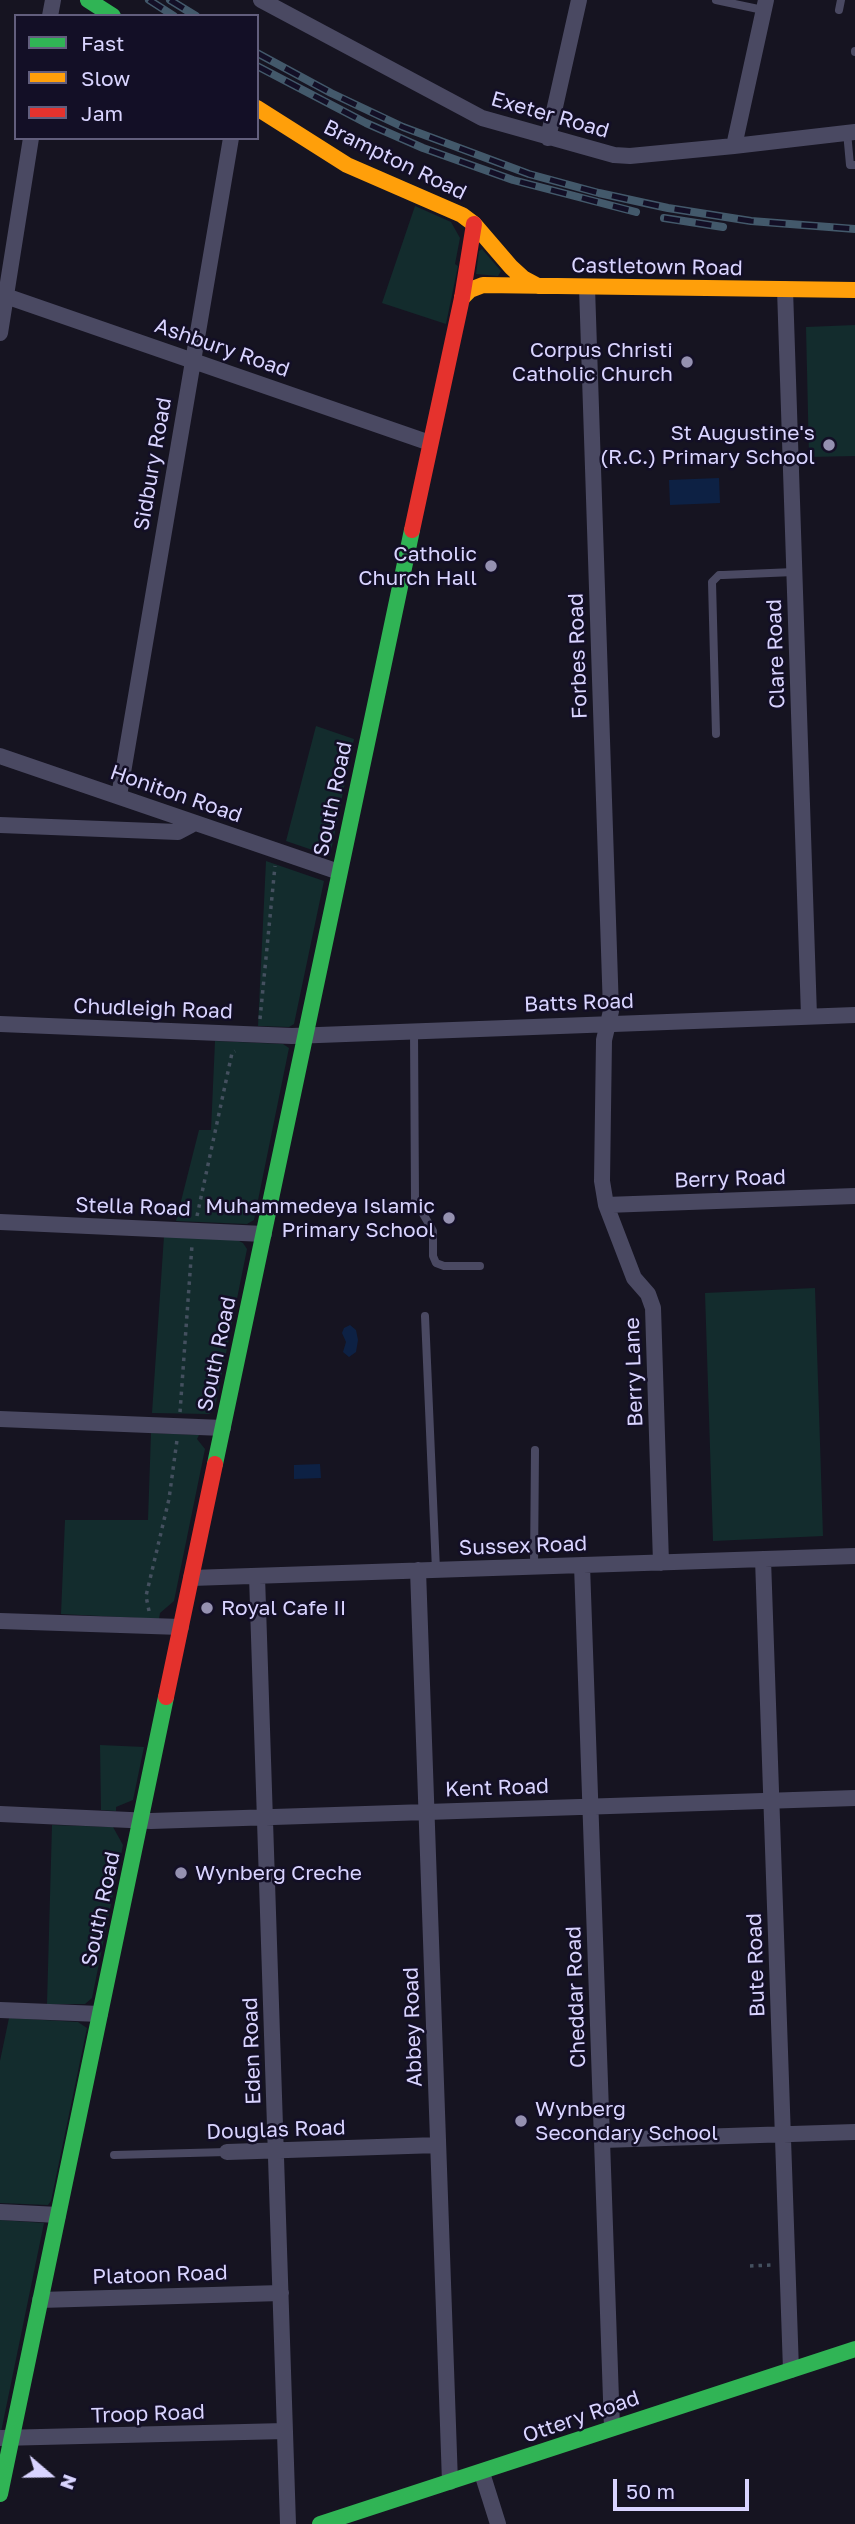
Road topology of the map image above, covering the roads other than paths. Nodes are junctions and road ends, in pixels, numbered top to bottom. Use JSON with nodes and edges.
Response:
{"nodes":[{"id":1,"x":88,"y":0,"type":"edge"},
{"id":2,"x":261,"y":0,"type":"edge"},
{"id":3,"x":579,"y":0,"type":"edge"},
{"id":4,"x":716,"y":0,"type":"edge"},
{"id":5,"x":841,"y":0,"type":"edge"},
{"id":6,"x":764,"y":5,"type":"edge"},
{"id":7,"x":839,"y":10,"type":"dead end"},
{"id":8,"x":110,"y":14,"type":"edge"},
{"id":9,"x":259,"y":109,"type":"edge"},
{"id":10,"x":851,"y":132,"type":"edge"},
{"id":11,"x":548,"y":138,"type":"junction"},
{"id":12,"x":31,"y":140,"type":"edge"},
{"id":13,"x":231,"y":140,"type":"edge"},
{"id":14,"x":734,"y":146,"type":"junction"},
{"id":15,"x":855,"y":165,"type":"edge"},
{"id":16,"x":474,"y":224,"type":"junction"},
{"id":17,"x":538,"y":286,"type":"junction"},
{"id":18,"x":587,"y":287,"type":"junction"},
{"id":19,"x":785,"y":289,"type":"junction"},
{"id":20,"x":855,"y":290,"type":"edge"},
{"id":21,"x":3,"y":295,"type":"edge"},
{"id":22,"x":462,"y":298,"type":"junction"},
{"id":23,"x":0,"y":333,"type":"edge"},
{"id":24,"x":192,"y":360,"type":"junction"},
{"id":25,"x":430,"y":443,"type":"junction"},
{"id":26,"x":794,"y":572,"type":"junction"},
{"id":27,"x":716,"y":734,"type":"dead end"},
{"id":28,"x":0,"y":756,"type":"edge"},
{"id":29,"x":119,"y":796,"type":"junction"},
{"id":30,"x":195,"y":823,"type":"junction"},
{"id":31,"x":0,"y":825,"type":"edge"},
{"id":32,"x":339,"y":872,"type":"junction"},
{"id":33,"x":855,"y":1015,"type":"edge"},
{"id":34,"x":808,"y":1016,"type":"junction"},
{"id":35,"x":607,"y":1023,"type":"junction"},
{"id":36,"x":0,"y":1024,"type":"edge"},
{"id":37,"x":414,"y":1030,"type":"junction"},
{"id":38,"x":305,"y":1035,"type":"junction"},
{"id":39,"x":855,"y":1196,"type":"edge"},
{"id":40,"x":606,"y":1205,"type":"junction"},
{"id":41,"x":0,"y":1222,"type":"edge"},
{"id":42,"x":264,"y":1234,"type":"junction"},
{"id":43,"x":480,"y":1266,"type":"dead end"},
{"id":44,"x":425,"y":1316,"type":"dead end"},
{"id":45,"x":0,"y":1419,"type":"edge"},
{"id":46,"x":223,"y":1428,"type":"junction"},
{"id":47,"x":535,"y":1450,"type":"dead end"},
{"id":48,"x":855,"y":1556,"type":"edge"},
{"id":49,"x":763,"y":1559,"type":"junction"},
{"id":50,"x":662,"y":1563,"type":"junction"},
{"id":51,"x":582,"y":1565,"type":"junction"},
{"id":52,"x":534,"y":1567,"type":"junction"},
{"id":53,"x":418,"y":1570,"type":"junction"},
{"id":54,"x":436,"y":1570,"type":"junction"},
{"id":55,"x":257,"y":1576,"type":"junction"},
{"id":56,"x":191,"y":1578,"type":"junction"},
{"id":57,"x":0,"y":1620,"type":"edge"},
{"id":58,"x":181,"y":1627,"type":"junction"},
{"id":59,"x":855,"y":1798,"type":"edge"},
{"id":60,"x":771,"y":1801,"type":"junction"},
{"id":61,"x":590,"y":1806,"type":"junction"},
{"id":62,"x":427,"y":1812,"type":"junction"},
{"id":63,"x":0,"y":1814,"type":"edge"},
{"id":64,"x":266,"y":1818,"type":"junction"},
{"id":65,"x":141,"y":1821,"type":"junction"},
{"id":66,"x":0,"y":2010,"type":"edge"},
{"id":67,"x":100,"y":2014,"type":"junction"},
{"id":68,"x":855,"y":2132,"type":"edge"},
{"id":69,"x":783,"y":2134,"type":"junction"},
{"id":70,"x":603,"y":2140,"type":"junction"},
{"id":71,"x":438,"y":2146,"type":"junction"},
{"id":72,"x":276,"y":2151,"type":"junction"},
{"id":73,"x":227,"y":2152,"type":"joint"},
{"id":74,"x":114,"y":2155,"type":"dead end"},
{"id":75,"x":0,"y":2212,"type":"edge"},
{"id":76,"x":58,"y":2215,"type":"junction"},
{"id":77,"x":281,"y":2293,"type":"junction"},
{"id":78,"x":40,"y":2300,"type":"junction"},
{"id":79,"x":855,"y":2349,"type":"edge"},
{"id":80,"x":791,"y":2370,"type":"junction"},
{"id":81,"x":612,"y":2428,"type":"junction"},
{"id":82,"x":285,"y":2431,"type":"junction"},
{"id":83,"x":6,"y":2438,"type":"edge"},
{"id":84,"x":482,"y":2473,"type":"junction"},
{"id":85,"x":450,"y":2482,"type":"junction"},
{"id":86,"x":0,"y":2494,"type":"edge"},
{"id":87,"x":288,"y":2524,"type":"edge"},
{"id":88,"x":320,"y":2524,"type":"edge"},
{"id":89,"x":498,"y":2524,"type":"edge"}],
"edges":[{"from":1,"to":8,"type":"street"},
{"from":2,"to":11,"type":"street","name":"Exeter Road"},
{"from":3,"to":11,"type":"street"},
{"from":4,"to":6,"type":"lane"},
{"from":5,"to":7,"type":"lane"},
{"from":6,"to":14,"type":"street"},
{"from":9,"to":16,"type":"street","name":"Brampton Road"},
{"from":10,"to":14,"type":"street","name":"Exeter Road"},
{"from":10,"to":15,"type":"lane"},
{"from":11,"to":14,"type":"street","name":"Exeter Road"},
{"from":12,"to":21,"type":"street"},
{"from":13,"to":24,"type":"street","name":"Sidbury Road"},
{"from":16,"to":17,"type":"street","name":"Brampton Road"},
{"from":16,"to":22,"type":"street","name":"South Road"},
{"from":17,"to":18,"type":"street","name":"Castletown Road"},
{"from":17,"to":22,"type":"street","name":"Castletown Road"},
{"from":18,"to":19,"type":"street","name":"Castletown Road"},
{"from":18,"to":35,"type":"street","name":"Forbes Road"},
{"from":19,"to":20,"type":"street","name":"Castletown Road"},
{"from":19,"to":26,"type":"street","name":"Clare Road"},
{"from":21,"to":23,"type":"street"},
{"from":21,"to":24,"type":"street","name":"Ashbury Road"},
{"from":22,"to":25,"type":"street","name":"South Road"},
{"from":24,"to":25,"type":"street","name":"Ashbury Road"},
{"from":24,"to":29,"type":"street","name":"Sidbury Road"},
{"from":25,"to":32,"type":"street","name":"South Road"},
{"from":26,"to":27,"type":"lane"},
{"from":26,"to":34,"type":"street","name":"Clare Road"},
{"from":28,"to":29,"type":"street","name":"Honiton Road"},
{"from":29,"to":30,"type":"street","name":"Honiton Road"},
{"from":30,"to":31,"type":"street"},
{"from":30,"to":32,"type":"street","name":"Honiton Road"},
{"from":32,"to":38,"type":"street","name":"South Road"},
{"from":33,"to":34,"type":"street","name":"Batts Road"},
{"from":34,"to":35,"type":"street","name":"Batts Road"},
{"from":35,"to":37,"type":"street","name":"Batts Road"},
{"from":35,"to":40,"type":"street","name":"Berry Lane"},
{"from":36,"to":38,"type":"street","name":"Chudleigh Road"},
{"from":37,"to":38,"type":"street","name":"Batts Road"},
{"from":37,"to":43,"type":"lane"},
{"from":38,"to":42,"type":"street","name":"South Road"},
{"from":39,"to":40,"type":"street","name":"Berry Road"},
{"from":40,"to":50,"type":"street","name":"Berry Lane"},
{"from":41,"to":42,"type":"street","name":"Stella Road"},
{"from":42,"to":46,"type":"street","name":"South Road"},
{"from":44,"to":54,"type":"lane"},
{"from":45,"to":46,"type":"street"},
{"from":46,"to":56,"type":"street","name":"South Road"},
{"from":47,"to":52,"type":"lane"},
{"from":48,"to":49,"type":"street","name":"Sussex Road"},
{"from":49,"to":50,"type":"street","name":"Sussex Road"},
{"from":49,"to":60,"type":"street","name":"Bute Road"},
{"from":50,"to":51,"type":"street","name":"Sussex Road"},
{"from":51,"to":52,"type":"street","name":"Sussex Road"},
{"from":51,"to":61,"type":"street","name":"Cheddar Road"},
{"from":52,"to":54,"type":"street","name":"Sussex Road"},
{"from":53,"to":54,"type":"street","name":"Sussex Road"},
{"from":53,"to":55,"type":"street","name":"Sussex Road"},
{"from":53,"to":62,"type":"street","name":"Abbey Road"},
{"from":55,"to":56,"type":"street","name":"Sussex Road"},
{"from":55,"to":64,"type":"street","name":"Eden Road"},
{"from":56,"to":58,"type":"street","name":"South Road"},
{"from":57,"to":58,"type":"street"},
{"from":58,"to":65,"type":"street","name":"South Road"},
{"from":59,"to":60,"type":"street","name":"Kent Road"},
{"from":60,"to":61,"type":"street","name":"Kent Road"},
{"from":60,"to":69,"type":"street","name":"Bute Road"},
{"from":61,"to":62,"type":"street","name":"Kent Road"},
{"from":61,"to":70,"type":"street","name":"Cheddar Road"},
{"from":62,"to":64,"type":"street","name":"Kent Road"},
{"from":62,"to":71,"type":"street","name":"Abbey Road"},
{"from":63,"to":65,"type":"street","name":"Kent Road"},
{"from":64,"to":65,"type":"street","name":"Kent Road"},
{"from":64,"to":72,"type":"street","name":"Eden Road"},
{"from":65,"to":67,"type":"street","name":"South Road"},
{"from":66,"to":67,"type":"street"},
{"from":67,"to":76,"type":"street","name":"South Road"},
{"from":68,"to":69,"type":"street"},
{"from":69,"to":70,"type":"street"},
{"from":69,"to":80,"type":"street","name":"Bute Road"},
{"from":70,"to":81,"type":"street","name":"Cheddar Road"},
{"from":71,"to":72,"type":"street","name":"Douglas Road"},
{"from":71,"to":85,"type":"street","name":"Abbey Road"},
{"from":72,"to":73,"type":"street","name":"Douglas Road"},
{"from":72,"to":77,"type":"street","name":"Eden Road"},
{"from":73,"to":74,"type":"lane","name":"Douglas Road"},
{"from":75,"to":76,"type":"street"},
{"from":76,"to":78,"type":"street","name":"South Road"},
{"from":77,"to":78,"type":"street","name":"Platoon Road"},
{"from":77,"to":82,"type":"street","name":"Eden Road"},
{"from":78,"to":83,"type":"street","name":"South Road"},
{"from":79,"to":80,"type":"street","name":"Ottery Road"},
{"from":80,"to":81,"type":"street","name":"Ottery Road"},
{"from":81,"to":84,"type":"street","name":"Ottery Road"},
{"from":82,"to":83,"type":"street","name":"Troop Road"},
{"from":82,"to":87,"type":"street","name":"Eden Road"},
{"from":83,"to":86,"type":"street","name":"South Road"},
{"from":84,"to":85,"type":"street","name":"Ottery Road"},
{"from":84,"to":89,"type":"street"},
{"from":85,"to":88,"type":"street","name":"Ottery Road"}]}
